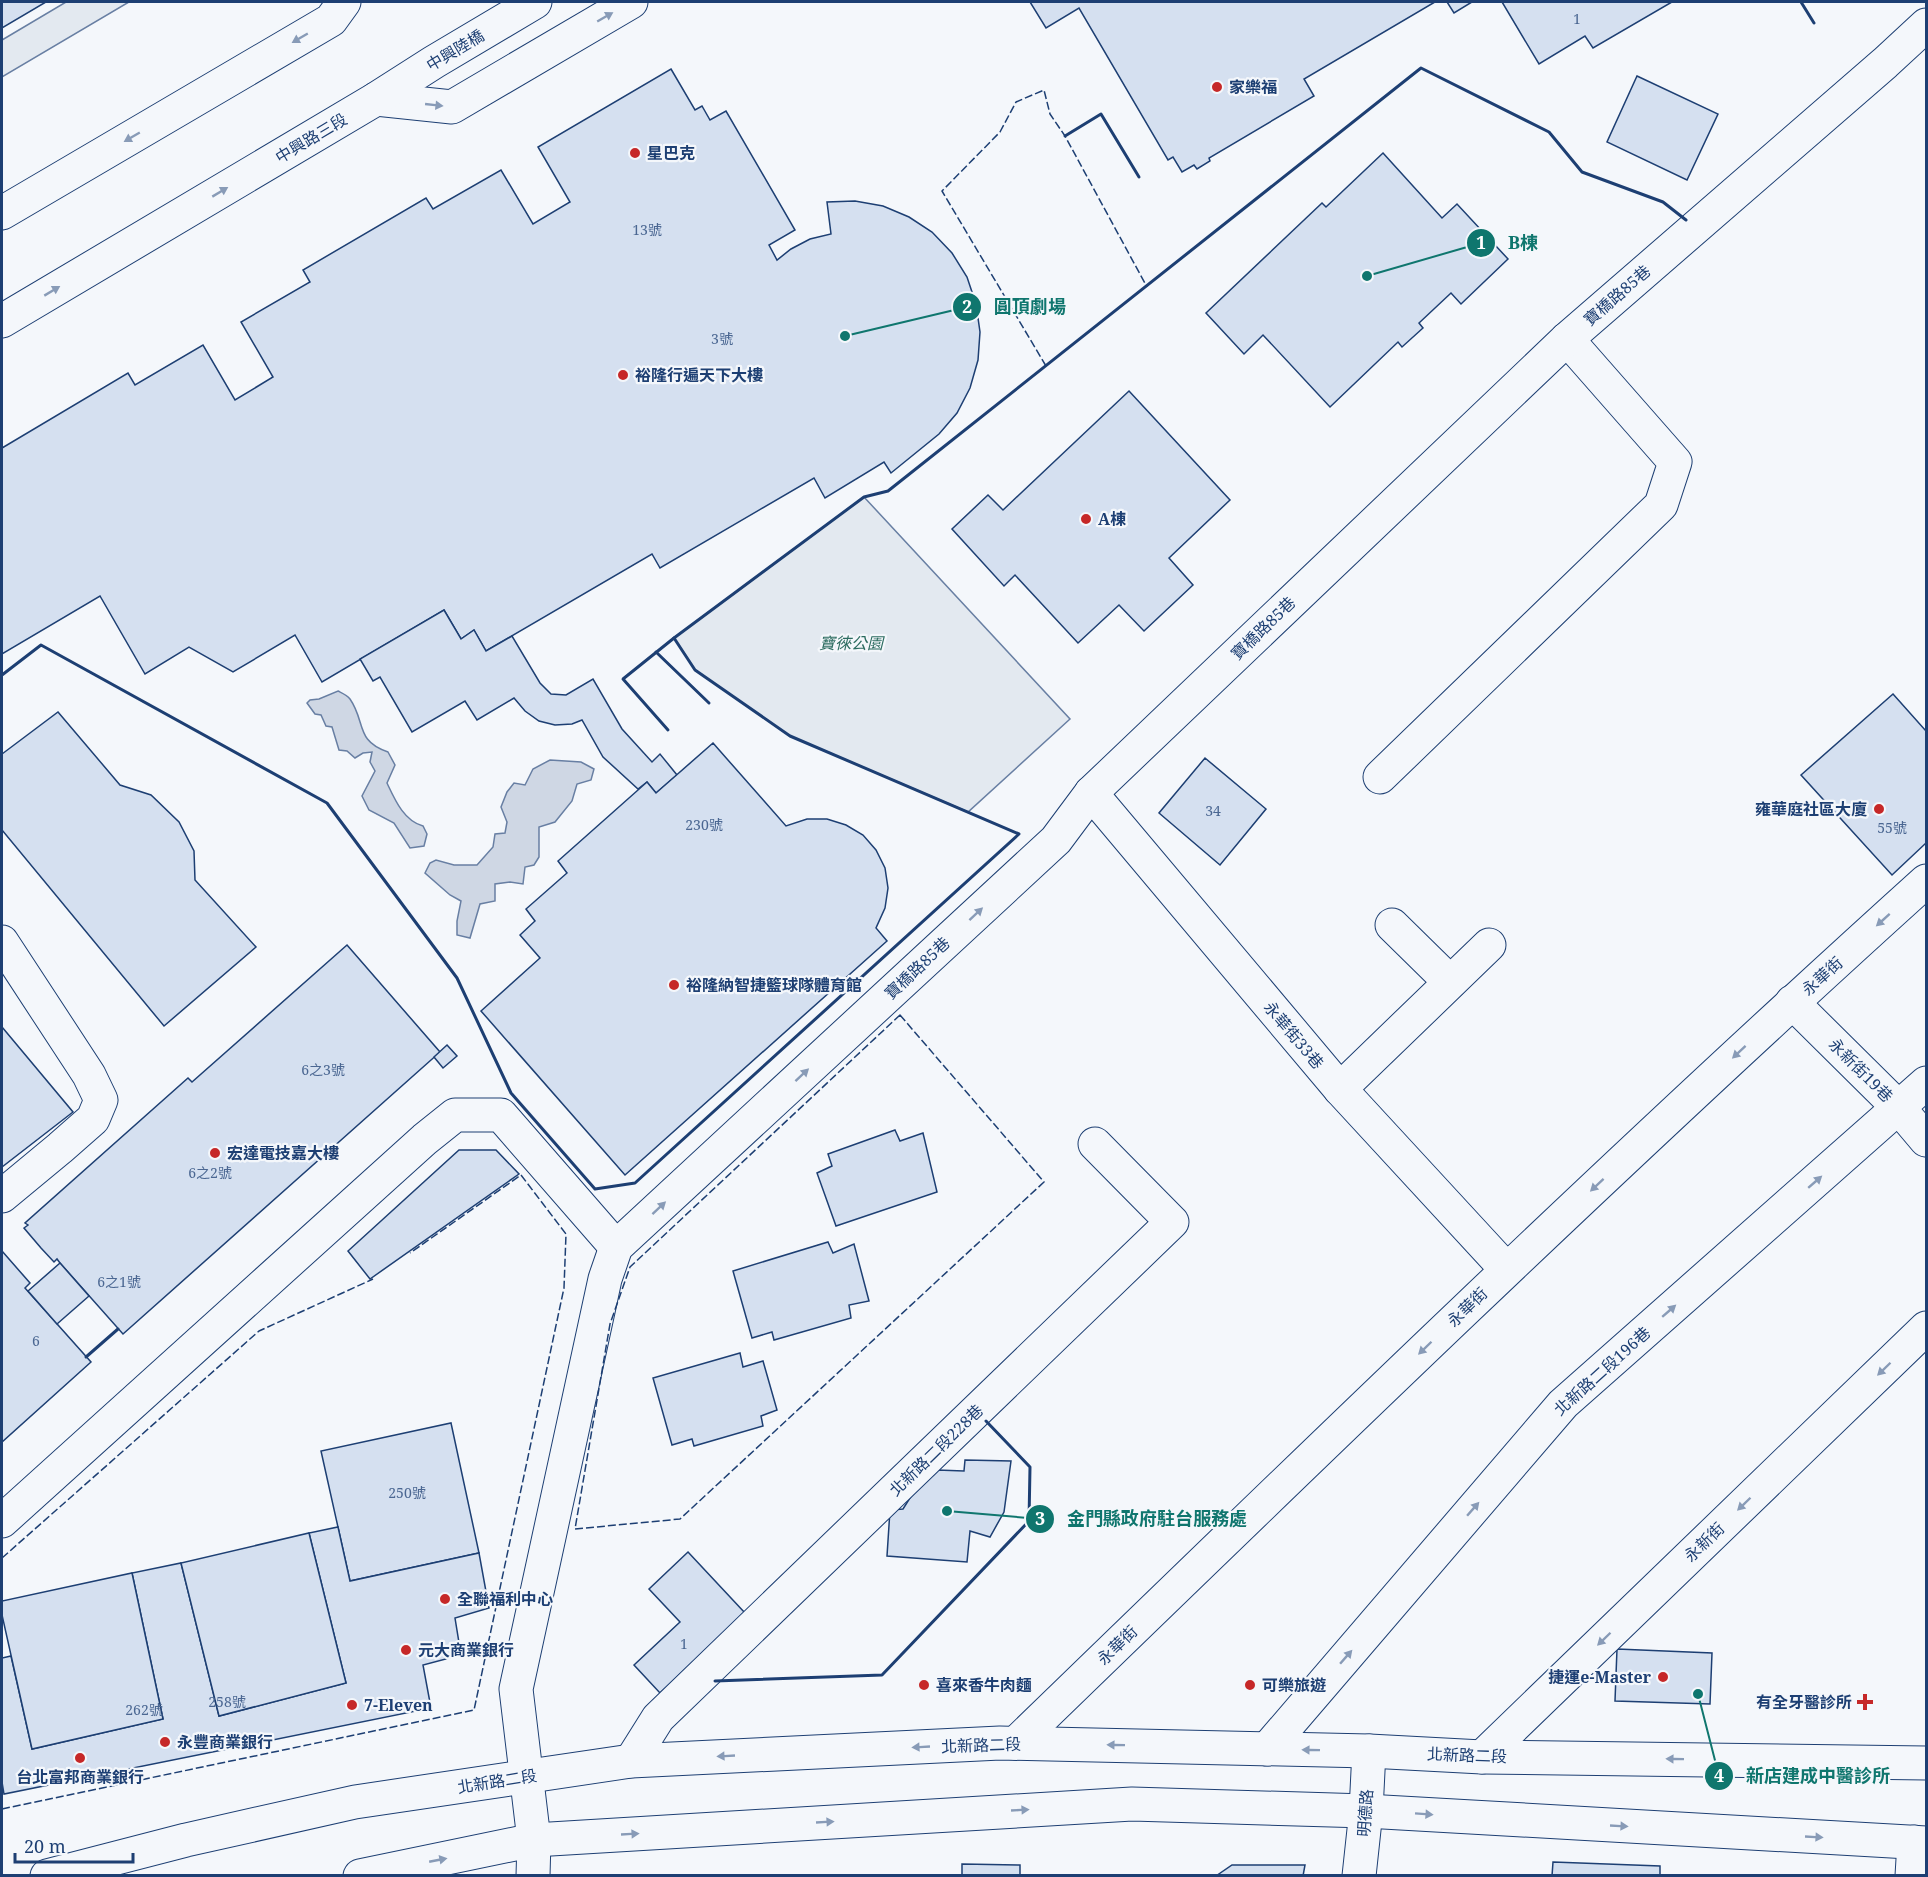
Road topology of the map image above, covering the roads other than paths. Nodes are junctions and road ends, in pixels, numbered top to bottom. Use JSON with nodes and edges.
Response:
{"nodes":[{"id":1,"x":370,"y":2,"type":"edge"},
{"id":2,"x":535,"y":2,"type":"edge"},
{"id":3,"x":631,"y":2,"type":"edge"},
{"id":4,"x":338,"y":11,"type":"edge"},
{"id":5,"x":1926,"y":25,"type":"edge"},
{"id":6,"x":376,"y":99,"type":"junction"},
{"id":7,"x":2,"y":213,"type":"edge"},
{"id":8,"x":2,"y":321,"type":"edge"},
{"id":9,"x":1568,"y":339,"type":"junction"},
{"id":10,"x":1380,"y":777,"type":"dead end"},
{"id":11,"x":1090,"y":793,"type":"junction"},
{"id":12,"x":1926,"y":881,"type":"edge"},
{"id":13,"x":1392,"y":925,"type":"dead end"},
{"id":14,"x":2,"y":942,"type":"edge"},
{"id":15,"x":1489,"y":945,"type":"dead end"},
{"id":16,"x":1450,"y":982,"type":"junction"},
{"id":17,"x":1792,"y":1002,"type":"junction"},
{"id":18,"x":1926,"y":1083,"type":"edge"},
{"id":19,"x":1340,"y":1089,"type":"junction"},
{"id":20,"x":1899,"y":1108,"type":"junction"},
{"id":21,"x":1926,"y":1140,"type":"edge"},
{"id":22,"x":1095,"y":1144,"type":"dead end"},
{"id":23,"x":2,"y":1196,"type":"edge"},
{"id":24,"x":616,"y":1247,"type":"junction"},
{"id":25,"x":1506,"y":1269,"type":"junction"},
{"id":26,"x":1926,"y":1328,"type":"edge"},
{"id":27,"x":2,"y":1521,"type":"edge"},
{"id":28,"x":1016,"y":1743,"type":"junction"},
{"id":29,"x":1267,"y":1749,"type":"junction"},
{"id":30,"x":1369,"y":1751,"type":"junction"},
{"id":31,"x":1482,"y":1757,"type":"junction"},
{"id":32,"x":631,"y":1761,"type":"junction"},
{"id":33,"x":1926,"y":1763,"type":"edge"},
{"id":34,"x":526,"y":1776,"type":"junction"},
{"id":35,"x":1366,"y":1810,"type":"junction"},
{"id":36,"x":534,"y":1840,"type":"junction"},
{"id":37,"x":1920,"y":1842,"type":"edge"},
{"id":38,"x":47,"y":1875,"type":"edge"},
{"id":39,"x":360,"y":1875,"type":"edge"},
{"id":40,"x":533,"y":1875,"type":"edge"},
{"id":41,"x":1359,"y":1875,"type":"edge"},
{"id":42,"x":1912,"y":1875,"type":"edge"}],
"edges":[{"from":1,"to":4,"type":"main road"},
{"from":2,"to":6,"type":"main road","name":"中興陸橋"},
{"from":6,"to":3,"type":"main road","one_way":true},
{"from":4,"to":7,"type":"main road","one_way":true},
{"from":5,"to":9,"type":"main road","name":"寶橋路85巷"},
{"from":8,"to":6,"type":"main road","name":"中興路三段","one_way":true},
{"from":9,"to":10,"type":"main road"},
{"from":9,"to":11,"type":"main road","name":"寶橋路85巷"},
{"from":11,"to":19,"type":"main road","name":"永華街33巷"},
{"from":24,"to":11,"type":"main road","name":"寶橋路85巷","one_way":true},
{"from":12,"to":17,"type":"main road","name":"永華街","one_way":true},
{"from":13,"to":16,"type":"main road"},
{"from":14,"to":23,"type":"main road"},
{"from":15,"to":16,"type":"main road"},
{"from":16,"to":19,"type":"main road"},
{"from":17,"to":20,"type":"main road","name":"永新街19巷"},
{"from":17,"to":25,"type":"main road","name":"永華街","one_way":true},
{"from":18,"to":20,"type":"main road","name":"北新路二段196巷"},
{"from":19,"to":25,"type":"main road","name":"永華街33巷"},
{"from":20,"to":21,"type":"main road","name":"永新街19巷"},
{"from":29,"to":20,"type":"main road","name":"北新路二段196巷","one_way":true},
{"from":22,"to":32,"type":"main road","name":"北新路二段228巷"},
{"from":24,"to":27,"type":"main road"},
{"from":24,"to":34,"type":"main road"},
{"from":25,"to":28,"type":"main road","name":"永華街","one_way":true},
{"from":26,"to":31,"type":"main road","name":"永新街","one_way":true},
{"from":29,"to":28,"type":"main road","name":"北新路二段","one_way":true},
{"from":28,"to":32,"type":"main road","name":"北新路二段","one_way":true},
{"from":30,"to":29,"type":"main road","name":"北新路二段","one_way":true},
{"from":30,"to":31,"type":"main road","name":"北新路二段"},
{"from":30,"to":35,"type":"main road","name":"明德路"},
{"from":33,"to":31,"type":"main road","name":"北新路二段","one_way":true},
{"from":32,"to":34,"type":"main road","name":"北新路二段"},
{"from":34,"to":36,"type":"main road"},
{"from":34,"to":38,"type":"main road","name":"北新路二段"},
{"from":36,"to":35,"type":"main road","one_way":true},
{"from":35,"to":37,"type":"main road","one_way":true},
{"from":35,"to":41,"type":"main road","name":"明德路"},
{"from":39,"to":36,"type":"main road","one_way":true},
{"from":36,"to":40,"type":"main road"},
{"from":37,"to":42,"type":"main road"}]}
